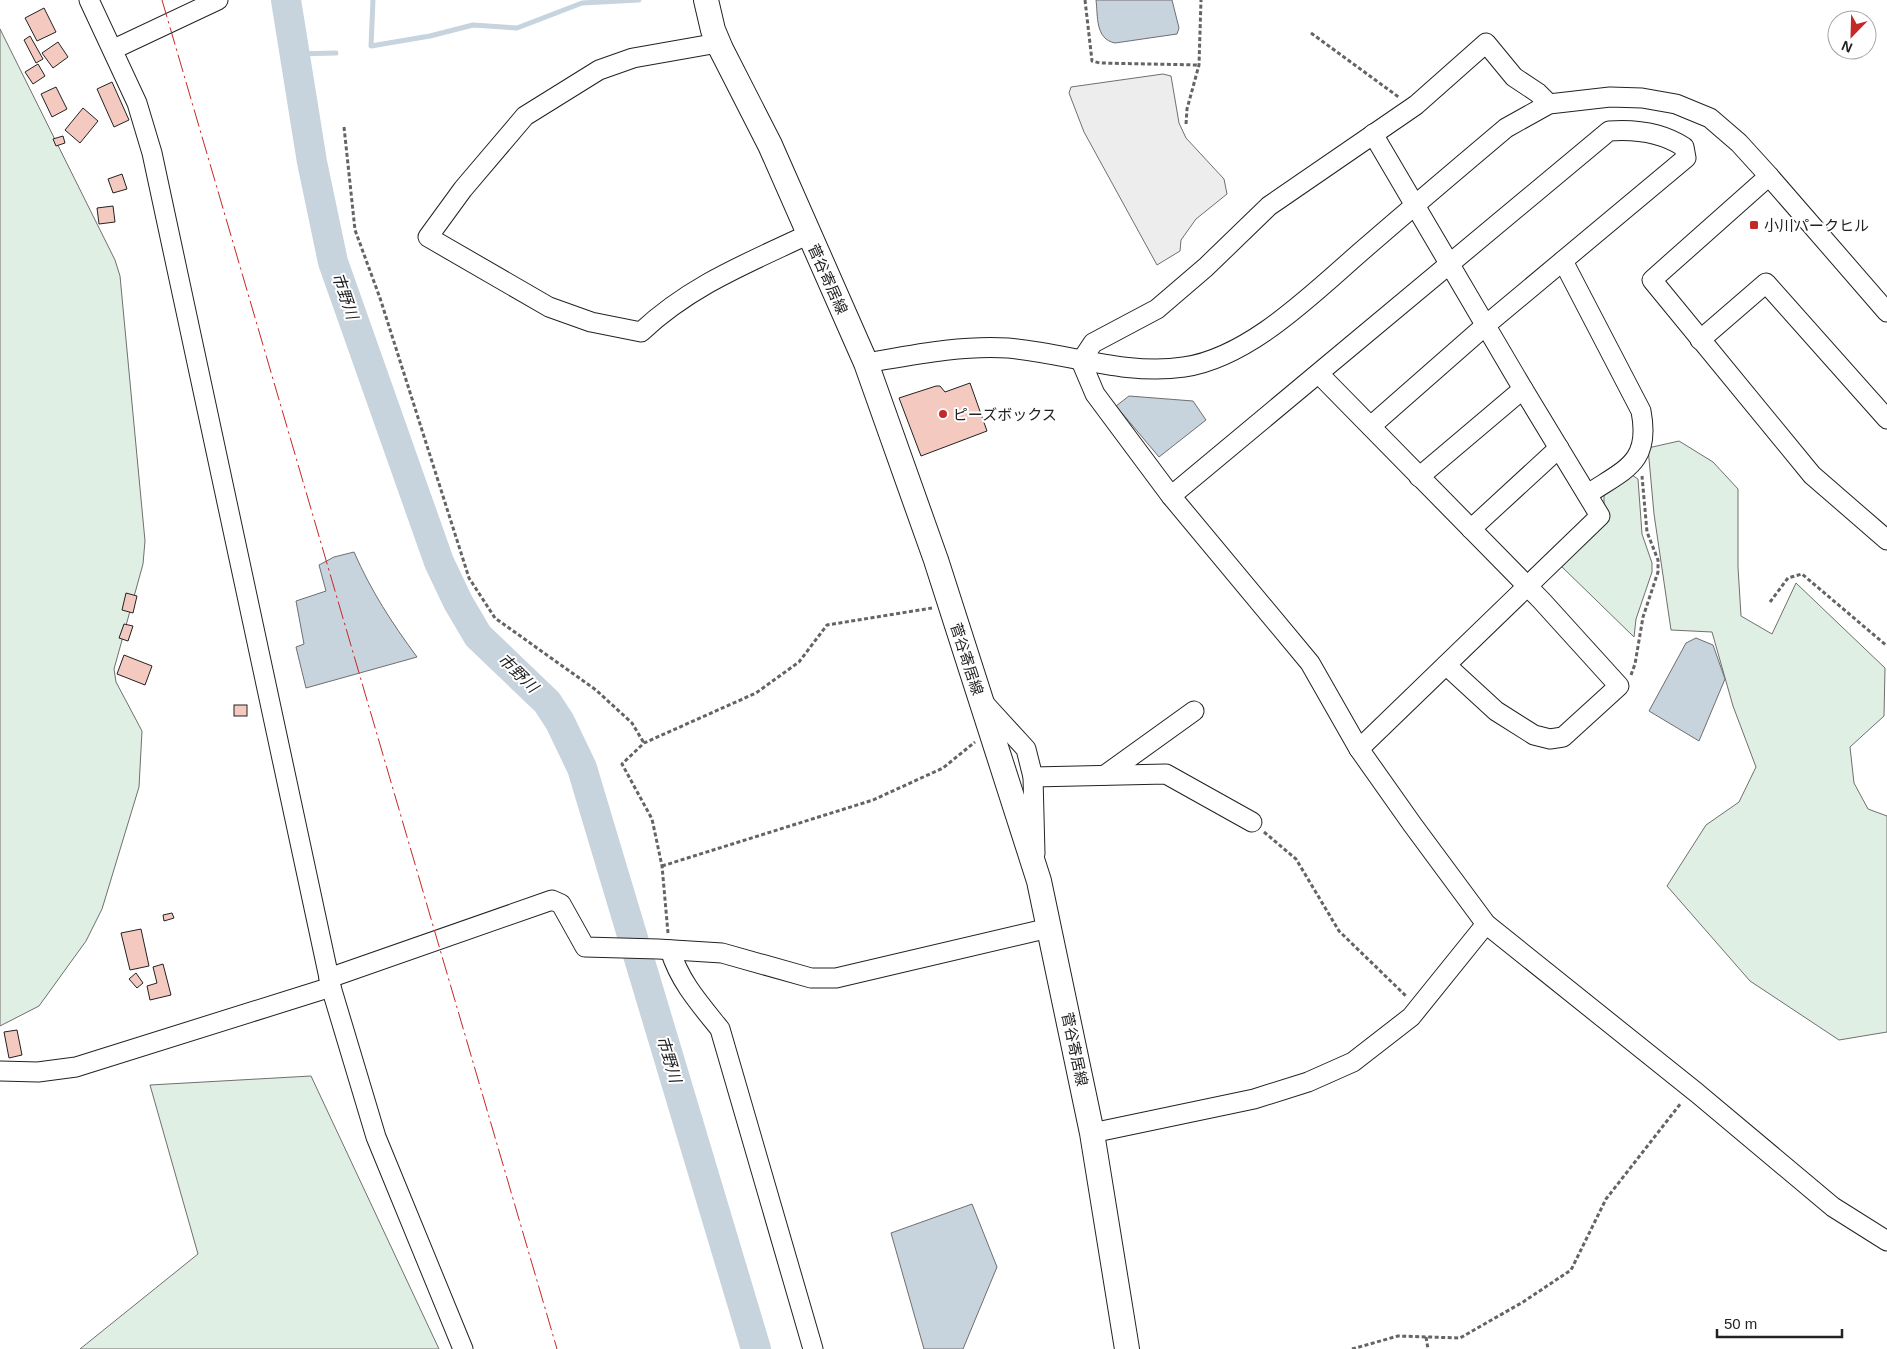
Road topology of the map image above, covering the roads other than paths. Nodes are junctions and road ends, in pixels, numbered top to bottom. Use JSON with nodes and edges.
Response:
{"nodes":[{"id":1,"x":89,"y":0,"type":"edge"},
{"id":2,"x":218,"y":0,"type":"edge"},
{"id":3,"x":706,"y":0,"type":"edge"},
{"id":4,"x":718,"y":43,"type":"junction"},
{"id":5,"x":114,"y":49,"type":"junction"},
{"id":6,"x":1549,"y":104,"type":"junction"},
{"id":7,"x":1373,"y":134,"type":"junction"},
{"id":8,"x":1769,"y":176,"type":"junction"},
{"id":9,"x":1414,"y":206,"type":"junction"},
{"id":10,"x":809,"y":234,"type":"junction"},
{"id":11,"x":1563,"y":261,"type":"junction"},
{"id":12,"x":1450,"y":262,"type":"junction"},
{"id":13,"x":1887,"y":312,"type":"edge"},
{"id":14,"x":1486,"y":325,"type":"junction"},
{"id":15,"x":1700,"y":340,"type":"junction"},
{"id":16,"x":1082,"y":361,"type":"junction"},
{"id":17,"x":866,"y":363,"type":"junction"},
{"id":18,"x":1319,"y":374,"type":"junction"},
{"id":19,"x":1523,"y":389,"type":"junction"},
{"id":20,"x":1887,"y":419,"type":"edge"},
{"id":21,"x":1371,"y":426,"type":"junction"},
{"id":22,"x":1559,"y":448,"type":"junction"},
{"id":23,"x":1419,"y":477,"type":"junction"},
{"id":24,"x":1588,"y":494,"type":"junction"},
{"id":25,"x":1171,"y":496,"type":"junction"},
{"id":26,"x":1471,"y":529,"type":"junction"},
{"id":27,"x":1887,"y":540,"type":"edge"},
{"id":28,"x":1527,"y":587,"type":"junction"},
{"id":29,"x":1446,"y":665,"type":"junction"},
{"id":30,"x":980,"y":698,"type":"junction"},
{"id":31,"x":1194,"y":711,"type":"dead end"},
{"id":32,"x":1359,"y":749,"type":"junction"},
{"id":33,"x":1105,"y":775,"type":"junction"},
{"id":34,"x":1034,"y":777,"type":"junction"},
{"id":35,"x":1252,"y":822,"type":"road end"},
{"id":36,"x":1035,"y":870,"type":"junction"},
{"id":37,"x":1486,"y":924,"type":"junction"},
{"id":38,"x":1049,"y":928,"type":"junction"},
{"id":39,"x":664,"y":949,"type":"junction"},
{"id":40,"x":330,"y":982,"type":"junction"},
{"id":41,"x":0,"y":1071,"type":"edge"},
{"id":42,"x":1092,"y":1133,"type":"junction"},
{"id":43,"x":1887,"y":1241,"type":"edge"},
{"id":44,"x":463,"y":1349,"type":"edge"},
{"id":45,"x":813,"y":1349,"type":"edge"},
{"id":46,"x":1127,"y":1349,"type":"edge"}],
"edges":[{"from":1,"to":5,"type":"street"},
{"from":2,"to":5,"type":"street"},
{"from":3,"to":4,"type":"main road","name":"菅谷寄居線"},
{"from":4,"to":10,"type":"main road","name":"菅谷寄居線"},
{"from":4,"to":10,"type":"street"},
{"from":5,"to":40,"type":"street"},
{"from":6,"to":7,"type":"street"},
{"from":6,"to":8,"type":"street"},
{"from":6,"to":9,"type":"street"},
{"from":7,"to":9,"type":"street"},
{"from":7,"to":16,"type":"street"},
{"from":8,"to":13,"type":"street"},
{"from":8,"to":15,"type":"street"},
{"from":9,"to":12,"type":"street"},
{"from":9,"to":16,"type":"street"},
{"from":10,"to":17,"type":"main road","name":"菅谷寄居線"},
{"from":11,"to":12,"type":"street"},
{"from":11,"to":14,"type":"street"},
{"from":11,"to":24,"type":"street"},
{"from":12,"to":14,"type":"street"},
{"from":12,"to":18,"type":"street"},
{"from":14,"to":19,"type":"street"},
{"from":14,"to":21,"type":"street"},
{"from":15,"to":20,"type":"street"},
{"from":15,"to":27,"type":"street"},
{"from":16,"to":17,"type":"street"},
{"from":16,"to":25,"type":"street"},
{"from":17,"to":30,"type":"main road","name":"菅谷寄居線"},
{"from":18,"to":21,"type":"street"},
{"from":18,"to":25,"type":"street"},
{"from":19,"to":22,"type":"street"},
{"from":19,"to":23,"type":"street"},
{"from":21,"to":23,"type":"street"},
{"from":22,"to":24,"type":"street"},
{"from":22,"to":26,"type":"street"},
{"from":23,"to":26,"type":"street"},
{"from":24,"to":28,"type":"street"},
{"from":25,"to":32,"type":"street"},
{"from":26,"to":28,"type":"street"},
{"from":28,"to":29,"type":"street"},
{"from":28,"to":29,"type":"street"},
{"from":29,"to":32,"type":"street"},
{"from":30,"to":34,"type":"street"},
{"from":30,"to":36,"type":"main road","name":"菅谷寄居線"},
{"from":31,"to":33,"type":"street"},
{"from":32,"to":37,"type":"street"},
{"from":33,"to":34,"type":"street"},
{"from":33,"to":35,"type":"street"},
{"from":34,"to":36,"type":"street"},
{"from":36,"to":38,"type":"main road","name":"菅谷寄居線"},
{"from":37,"to":42,"type":"street"},
{"from":37,"to":43,"type":"street"},
{"from":38,"to":39,"type":"street"},
{"from":38,"to":42,"type":"main road","name":"菅谷寄居線"},
{"from":39,"to":40,"type":"street"},
{"from":39,"to":45,"type":"street"},
{"from":40,"to":41,"type":"street"},
{"from":40,"to":44,"type":"street"},
{"from":42,"to":46,"type":"main road","name":"菅谷寄居線"}]}
